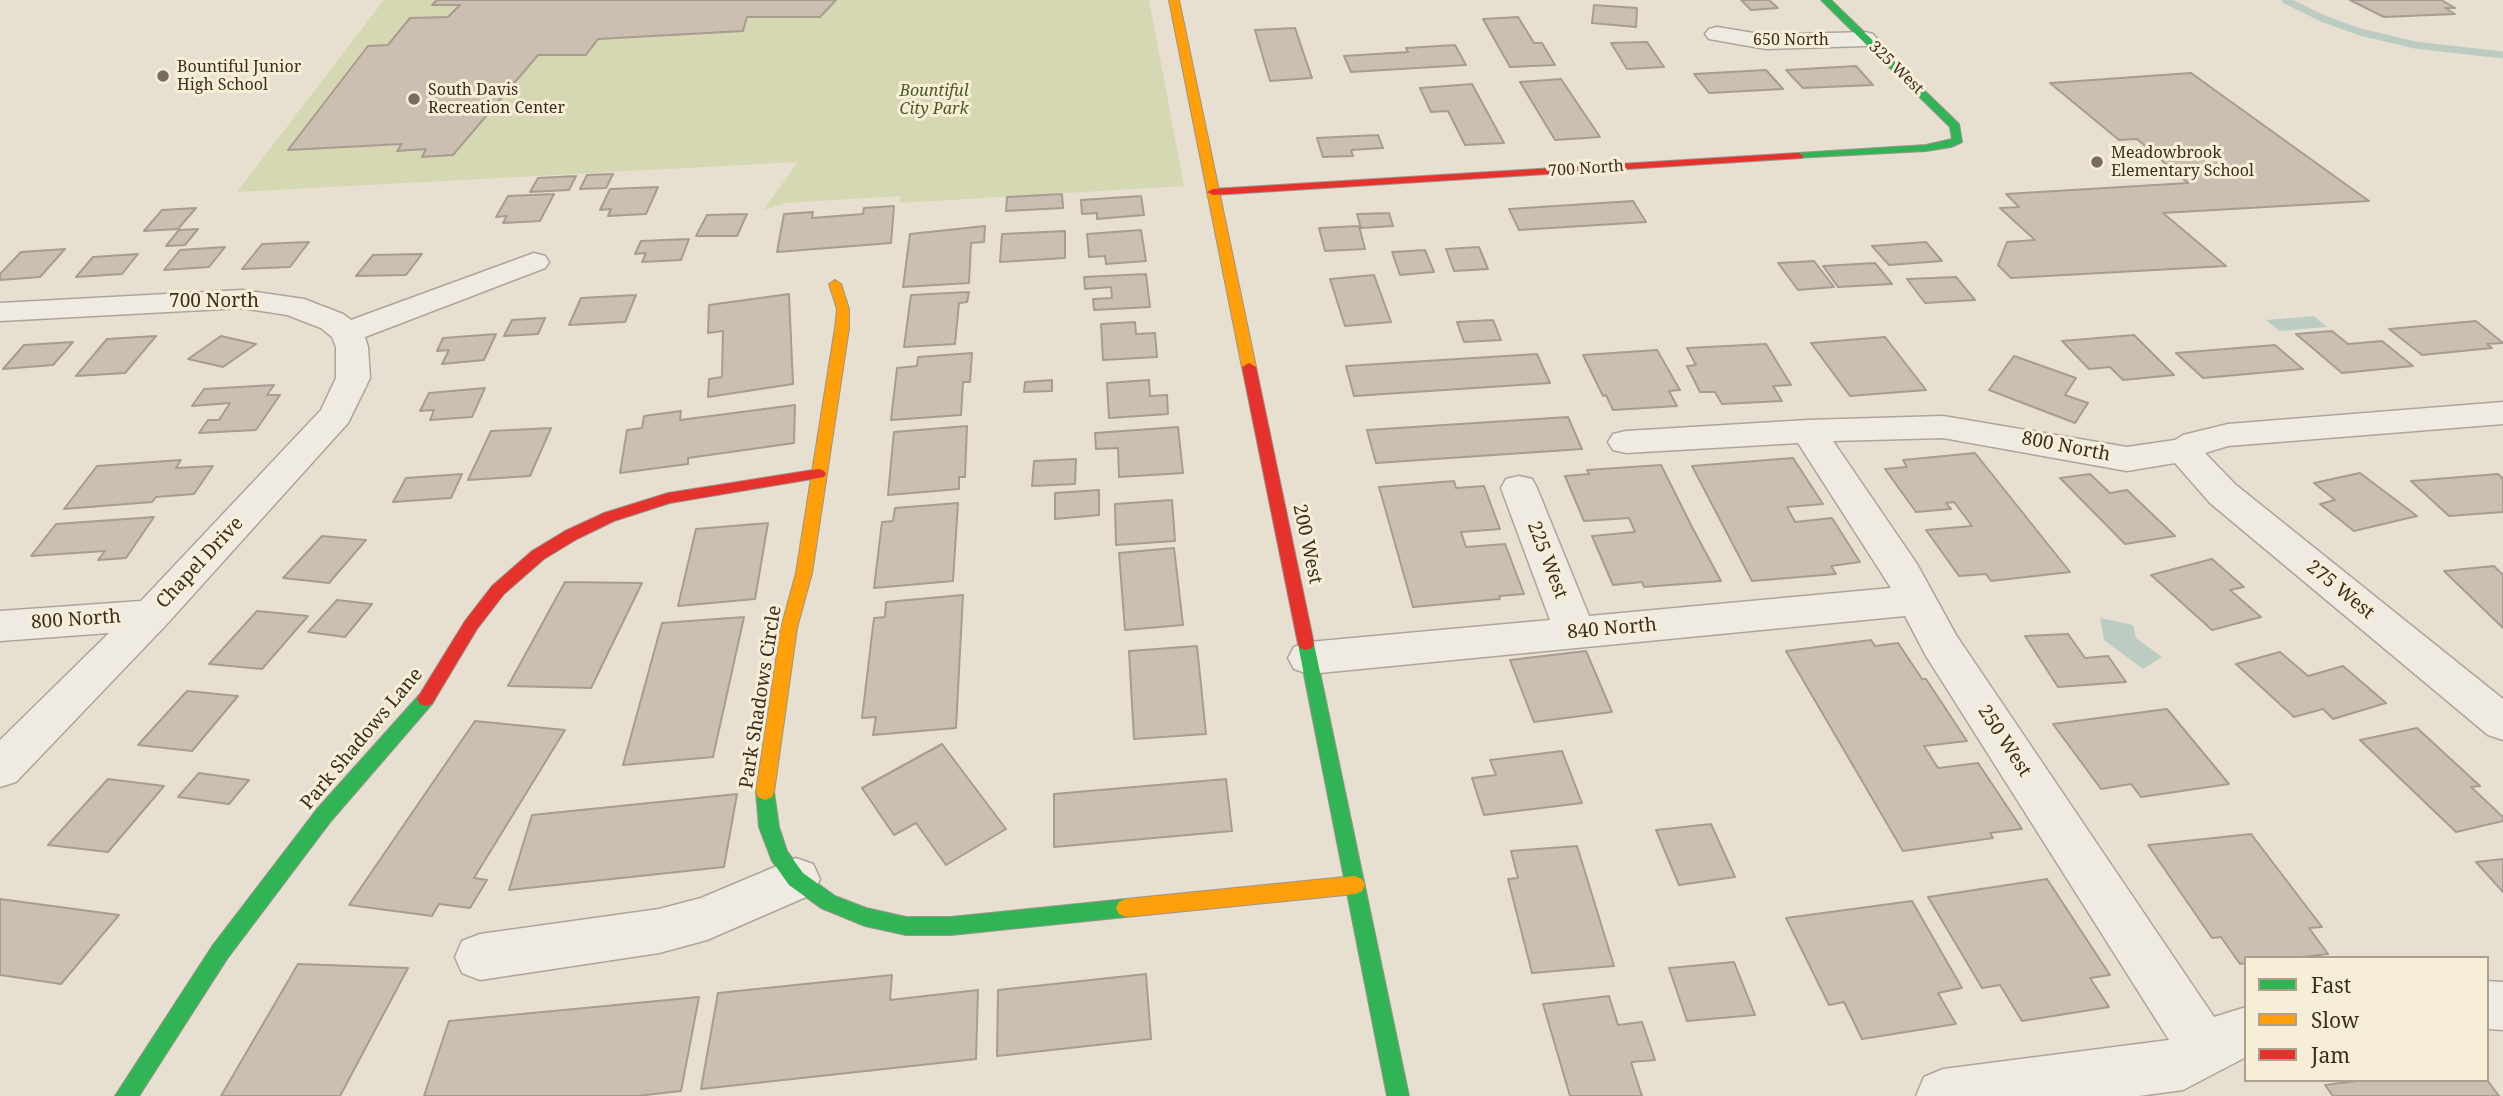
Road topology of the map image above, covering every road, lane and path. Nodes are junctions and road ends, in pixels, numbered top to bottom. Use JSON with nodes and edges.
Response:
{"nodes":[{"id":1,"x":1174,"y":0,"type":"edge"},
{"id":2,"x":1826,"y":0,"type":"edge"},
{"id":3,"x":1717,"y":34,"type":"dead end"},
{"id":4,"x":1866,"y":39,"type":"junction"},
{"id":5,"x":1958,"y":140,"type":"joint"},
{"id":6,"x":1213,"y":192,"type":"junction"},
{"id":7,"x":534,"y":262,"type":"dead end"},
{"id":8,"x":835,"y":284,"type":"dead end"},
{"id":9,"x":0,"y":312,"type":"edge"},
{"id":10,"x":347,"y":333,"type":"junction"},
{"id":11,"x":2503,"y":413,"type":"edge"},
{"id":12,"x":1808,"y":431,"type":"junction"},
{"id":13,"x":1626,"y":442,"type":"dead end"},
{"id":14,"x":2185,"y":450,"type":"junction"},
{"id":15,"x":819,"y":474,"type":"junction"},
{"id":16,"x":1519,"y":488,"type":"dead end"},
{"id":17,"x":1916,"y":600,"type":"junction"},
{"id":18,"x":152,"y":615,"type":"junction"},
{"id":19,"x":0,"y":626,"type":"edge"},
{"id":20,"x":1574,"y":632,"type":"junction"},
{"id":21,"x":1308,"y":658,"type":"junction"},
{"id":22,"x":2503,"y":723,"type":"edge"},
{"id":23,"x":0,"y":769,"type":"edge"},
{"id":24,"x":796,"y":879,"type":"junction"},
{"id":25,"x":1354,"y":885,"type":"junction"},
{"id":26,"x":480,"y":957,"type":"dead end"},
{"id":27,"x":2225,"y":1040,"type":"edge"},
{"id":28,"x":126,"y":1096,"type":"edge"},
{"id":29,"x":1398,"y":1096,"type":"edge"},
{"id":30,"x":1943,"y":1096,"type":"edge"}],
"edges":[{"from":1,"to":6,"type":"street","name":"200 West"},
{"from":2,"to":4,"type":"street","name":"325 West"},
{"from":3,"to":4,"type":"street","name":"650 North"},
{"from":4,"to":5,"type":"street","name":"325 West"},
{"from":5,"to":6,"type":"street","name":"700 North"},
{"from":6,"to":21,"type":"street","name":"200 West"},
{"from":7,"to":10,"type":"street"},
{"from":8,"to":15,"type":"street","name":"Park Shadows Circle"},
{"from":9,"to":10,"type":"street","name":"700 North"},
{"from":10,"to":18,"type":"street","name":"Chapel Drive"},
{"from":11,"to":14,"type":"street","name":"800 North"},
{"from":12,"to":13,"type":"street","name":"800 North"},
{"from":12,"to":14,"type":"street","name":"800 North"},
{"from":12,"to":17,"type":"street","name":"250 West"},
{"from":14,"to":22,"type":"street","name":"275 West"},
{"from":15,"to":24,"type":"street","name":"Park Shadows Circle"},
{"from":15,"to":28,"type":"street","name":"Park Shadows Lane"},
{"from":16,"to":20,"type":"street","name":"225 West"},
{"from":17,"to":20,"type":"street","name":"840 North"},
{"from":17,"to":27,"type":"street","name":"250 West"},
{"from":18,"to":19,"type":"street","name":"800 North"},
{"from":18,"to":23,"type":"street","name":"Chapel Drive"},
{"from":20,"to":21,"type":"street","name":"840 North"},
{"from":21,"to":25,"type":"street","name":"200 West"},
{"from":24,"to":25,"type":"street","name":"Park Shadows Circle"},
{"from":24,"to":26,"type":"street"},
{"from":25,"to":29,"type":"street","name":"200 West"},
{"from":27,"to":30,"type":"street"}]}
